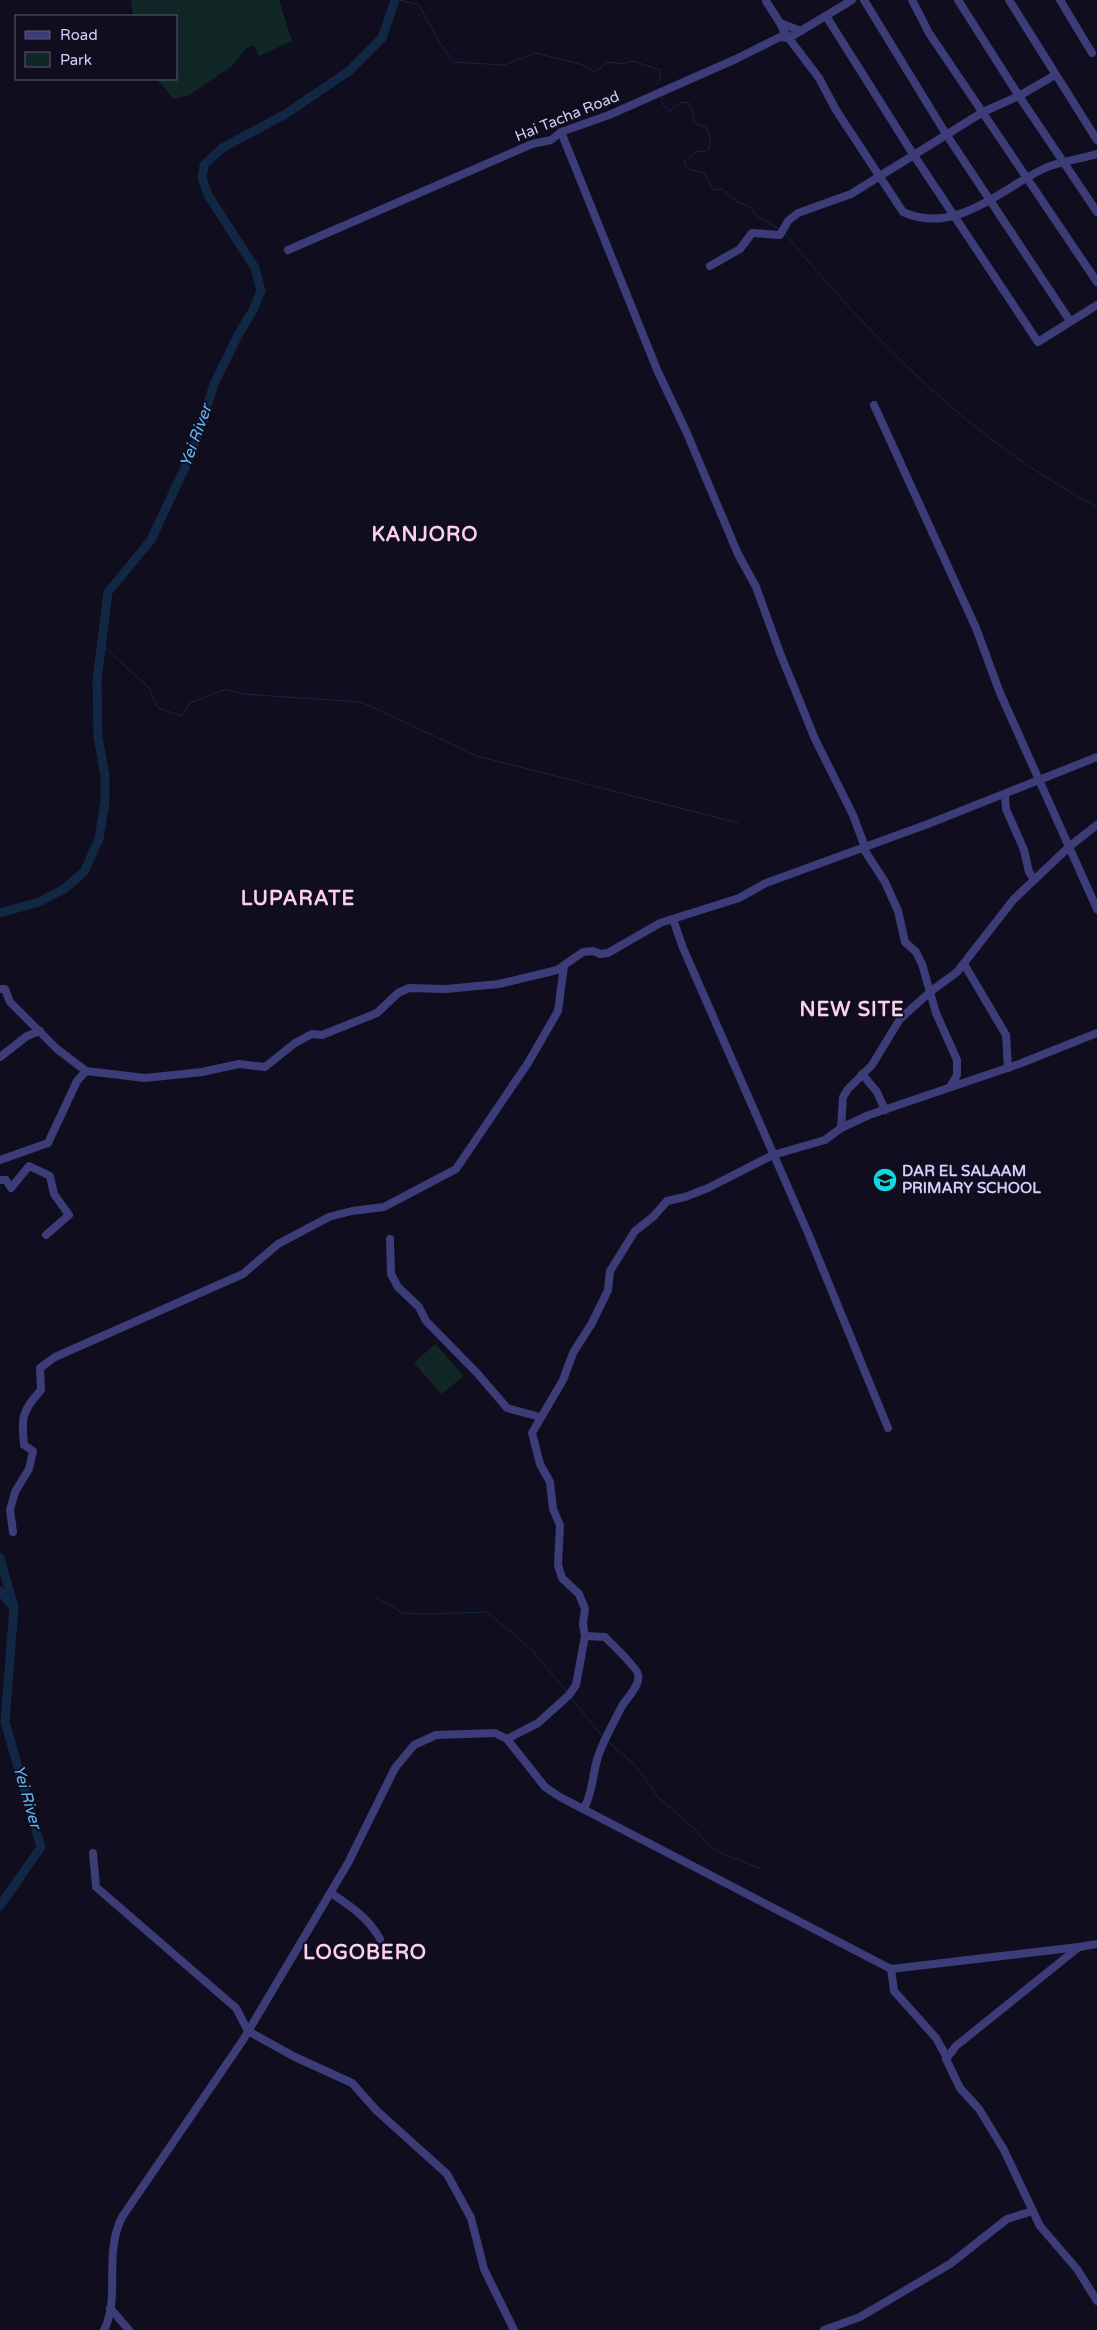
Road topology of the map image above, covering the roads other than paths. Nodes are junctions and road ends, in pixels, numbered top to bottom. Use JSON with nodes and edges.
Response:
{"nodes":[{"id":1,"x":852,"y":0,"type":"edge"},
{"id":2,"x":864,"y":0,"type":"edge"},
{"id":3,"x":912,"y":0,"type":"edge"},
{"id":4,"x":958,"y":0,"type":"edge"},
{"id":5,"x":1009,"y":0,"type":"edge"},
{"id":6,"x":1060,"y":0,"type":"edge"},
{"id":7,"x":766,"y":1,"type":"edge"},
{"id":8,"x":826,"y":16,"type":"junction"},
{"id":9,"x":780,"y":23,"type":"junction"},
{"id":10,"x":801,"y":31,"type":"junction"},
{"id":11,"x":789,"y":38,"type":"junction"},
{"id":12,"x":1092,"y":53,"type":"dead end"},
{"id":13,"x":1055,"y":75,"type":"junction"},
{"id":14,"x":1019,"y":96,"type":"junction"},
{"id":15,"x":983,"y":112,"type":"junction"},
{"id":16,"x":561,"y":132,"type":"junction"},
{"id":17,"x":946,"y":134,"type":"junction"},
{"id":18,"x":1097,"y":140,"type":"edge"},
{"id":19,"x":913,"y":154,"type":"junction"},
{"id":20,"x":1097,"y":154,"type":"edge"},
{"id":21,"x":1064,"y":162,"type":"junction"},
{"id":22,"x":880,"y":176,"type":"junction"},
{"id":23,"x":1027,"y":178,"type":"junction"},
{"id":24,"x":990,"y":200,"type":"junction"},
{"id":25,"x":1097,"y":212,"type":"edge"},
{"id":26,"x":955,"y":217,"type":"junction"},
{"id":27,"x":288,"y":250,"type":"dead end"},
{"id":28,"x":710,"y":266,"type":"dead end"},
{"id":29,"x":1097,"y":282,"type":"edge"},
{"id":30,"x":1097,"y":305,"type":"edge"},
{"id":31,"x":1070,"y":321,"type":"junction"},
{"id":32,"x":874,"y":405,"type":"dead end"},
{"id":33,"x":1097,"y":757,"type":"edge"},
{"id":34,"x":1038,"y":781,"type":"junction"},
{"id":35,"x":1005,"y":794,"type":"junction"},
{"id":36,"x":1097,"y":825,"type":"edge"},
{"id":37,"x":1070,"y":846,"type":"junction"},
{"id":38,"x":864,"y":847,"type":"junction"},
{"id":39,"x":1034,"y":879,"type":"junction"},
{"id":40,"x":1097,"y":909,"type":"edge"},
{"id":41,"x":674,"y":919,"type":"junction"},
{"id":42,"x":964,"y":964,"type":"junction"},
{"id":43,"x":564,"y":966,"type":"junction"},
{"id":44,"x":0,"y":989,"type":"edge"},
{"id":45,"x":930,"y":992,"type":"junction"},
{"id":46,"x":40,"y":1031,"type":"junction"},
{"id":47,"x":1097,"y":1034,"type":"edge"},
{"id":48,"x":0,"y":1057,"type":"edge"},
{"id":49,"x":1008,"y":1068,"type":"junction"},
{"id":50,"x":86,"y":1070,"type":"junction"},
{"id":51,"x":862,"y":1074,"type":"junction"},
{"id":52,"x":950,"y":1087,"type":"junction"},
{"id":53,"x":885,"y":1110,"type":"junction"},
{"id":54,"x":841,"y":1128,"type":"junction"},
{"id":55,"x":773,"y":1155,"type":"junction"},
{"id":56,"x":0,"y":1160,"type":"edge"},
{"id":57,"x":0,"y":1180,"type":"edge"},
{"id":58,"x":46,"y":1235,"type":"dead end"},
{"id":59,"x":390,"y":1239,"type":"dead end"},
{"id":60,"x":540,"y":1417,"type":"junction"},
{"id":61,"x":888,"y":1428,"type":"dead end"},
{"id":62,"x":13,"y":1532,"type":"dead end"},
{"id":63,"x":585,"y":1636,"type":"junction"},
{"id":64,"x":507,"y":1739,"type":"junction"},
{"id":65,"x":584,"y":1808,"type":"junction"},
{"id":66,"x":93,"y":1853,"type":"dead end"},
{"id":67,"x":331,"y":1893,"type":"junction"},
{"id":68,"x":380,"y":1939,"type":"dead end"},
{"id":69,"x":1097,"y":1944,"type":"edge"},
{"id":70,"x":1079,"y":1947,"type":"junction"},
{"id":71,"x":891,"y":1969,"type":"junction"},
{"id":72,"x":248,"y":2031,"type":"junction"},
{"id":73,"x":946,"y":2056,"type":"junction"},
{"id":74,"x":1032,"y":2211,"type":"junction"},
{"id":75,"x":1097,"y":2301,"type":"edge"},
{"id":76,"x":110,"y":2308,"type":"junction"},
{"id":77,"x":104,"y":2330,"type":"edge"},
{"id":78,"x":128,"y":2330,"type":"edge"},
{"id":79,"x":514,"y":2330,"type":"edge"},
{"id":80,"x":824,"y":2330,"type":"edge"}],
"edges":[{"from":1,"to":8,"type":"street","name":"Hai Tacha Road"},
{"from":2,"to":17,"type":"street"},
{"from":3,"to":15,"type":"street"},
{"from":4,"to":14,"type":"street"},
{"from":5,"to":13,"type":"street"},
{"from":6,"to":12,"type":"street"},
{"from":7,"to":9,"type":"street"},
{"from":8,"to":10,"type":"street","name":"Hai Tacha Road"},
{"from":8,"to":19,"type":"street"},
{"from":9,"to":10,"type":"street"},
{"from":9,"to":11,"type":"street"},
{"from":10,"to":11,"type":"street","name":"Hai Tacha Road"},
{"from":11,"to":16,"type":"street","name":"Hai Tacha Road"},
{"from":11,"to":22,"type":"street"},
{"from":13,"to":14,"type":"street"},
{"from":13,"to":18,"type":"street"},
{"from":14,"to":15,"type":"street"},
{"from":14,"to":21,"type":"street"},
{"from":15,"to":17,"type":"street"},
{"from":15,"to":23,"type":"street"},
{"from":16,"to":27,"type":"street","name":"Hai Tacha Road"},
{"from":16,"to":38,"type":"street"},
{"from":17,"to":19,"type":"street"},
{"from":17,"to":24,"type":"street"},
{"from":19,"to":22,"type":"street"},
{"from":19,"to":26,"type":"street"},
{"from":20,"to":21,"type":"street"},
{"from":21,"to":23,"type":"street"},
{"from":21,"to":25,"type":"street"},
{"from":22,"to":26,"type":"street"},
{"from":22,"to":28,"type":"street"},
{"from":23,"to":24,"type":"street"},
{"from":23,"to":29,"type":"street"},
{"from":24,"to":26,"type":"street"},
{"from":24,"to":31,"type":"street"},
{"from":26,"to":31,"type":"street"},
{"from":30,"to":31,"type":"street"},
{"from":32,"to":34,"type":"street"},
{"from":33,"to":34,"type":"street"},
{"from":34,"to":35,"type":"street"},
{"from":34,"to":37,"type":"street"},
{"from":35,"to":38,"type":"street"},
{"from":35,"to":39,"type":"street"},
{"from":36,"to":37,"type":"street"},
{"from":37,"to":39,"type":"street"},
{"from":37,"to":40,"type":"street"},
{"from":38,"to":41,"type":"street"},
{"from":38,"to":45,"type":"street"},
{"from":39,"to":42,"type":"street"},
{"from":41,"to":43,"type":"street"},
{"from":41,"to":55,"type":"street"},
{"from":42,"to":45,"type":"street"},
{"from":42,"to":49,"type":"street"},
{"from":43,"to":50,"type":"street"},
{"from":43,"to":62,"type":"street"},
{"from":44,"to":46,"type":"street"},
{"from":45,"to":51,"type":"street"},
{"from":45,"to":52,"type":"street"},
{"from":46,"to":48,"type":"street"},
{"from":46,"to":50,"type":"street"},
{"from":47,"to":49,"type":"street"},
{"from":49,"to":52,"type":"street"},
{"from":50,"to":56,"type":"street"},
{"from":51,"to":53,"type":"street"},
{"from":51,"to":54,"type":"street"},
{"from":52,"to":53,"type":"street"},
{"from":53,"to":54,"type":"street"},
{"from":54,"to":55,"type":"street"},
{"from":55,"to":60,"type":"street"},
{"from":55,"to":61,"type":"street"},
{"from":57,"to":58,"type":"street"},
{"from":59,"to":60,"type":"street"},
{"from":60,"to":63,"type":"street"},
{"from":63,"to":64,"type":"street"},
{"from":63,"to":65,"type":"street"},
{"from":64,"to":65,"type":"street"},
{"from":64,"to":67,"type":"street"},
{"from":65,"to":71,"type":"street"},
{"from":66,"to":72,"type":"street"},
{"from":67,"to":68,"type":"street"},
{"from":67,"to":72,"type":"street"},
{"from":69,"to":70,"type":"street"},
{"from":70,"to":71,"type":"street"},
{"from":70,"to":73,"type":"street"},
{"from":71,"to":73,"type":"street"},
{"from":72,"to":76,"type":"street"},
{"from":72,"to":79,"type":"street"},
{"from":73,"to":74,"type":"street"},
{"from":74,"to":75,"type":"street"},
{"from":74,"to":80,"type":"street"},
{"from":76,"to":77,"type":"street"},
{"from":76,"to":78,"type":"street"}]}
